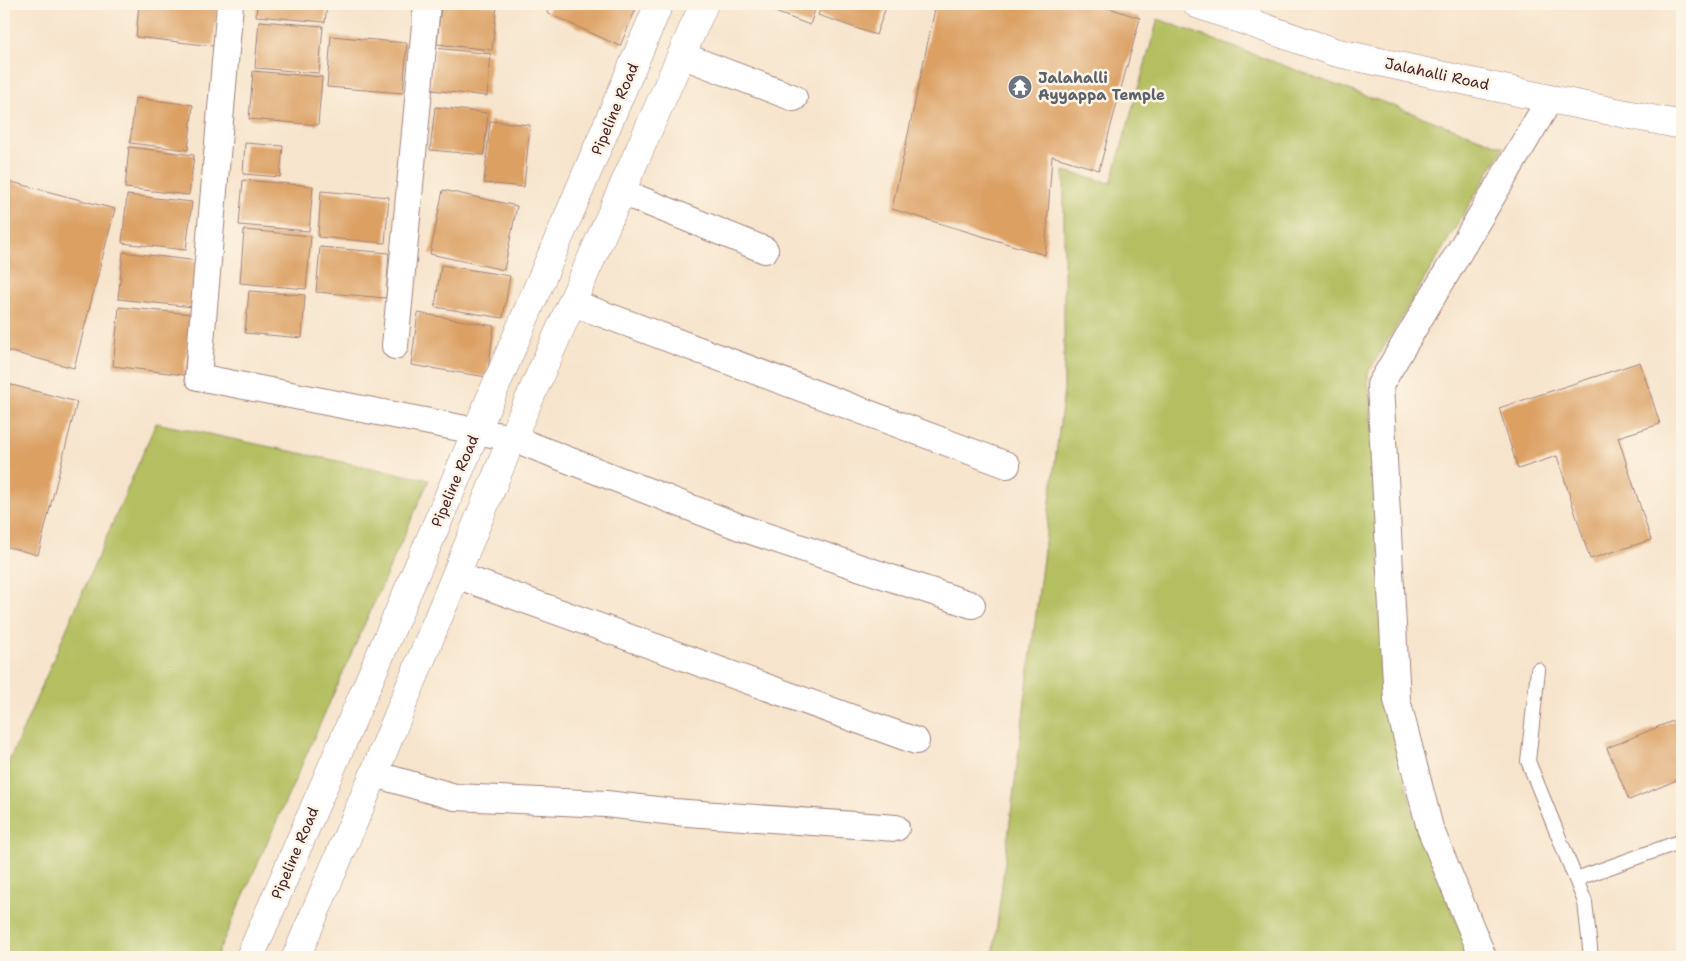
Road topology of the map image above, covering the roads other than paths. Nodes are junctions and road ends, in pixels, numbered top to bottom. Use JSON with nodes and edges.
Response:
{"nodes":[{"id":1,"x":230,"y":4,"type":"edge"},
{"id":2,"x":427,"y":4,"type":"edge"},
{"id":3,"x":659,"y":4,"type":"edge"},
{"id":4,"x":704,"y":4,"type":"edge"},
{"id":5,"x":1197,"y":4,"type":"edge"},
{"id":6,"x":681,"y":55,"type":"junction"},
{"id":7,"x":794,"y":98,"type":"dead end"},
{"id":8,"x":1550,"y":99,"type":"junction"},
{"id":9,"x":1682,"y":125,"type":"edge"},
{"id":10,"x":622,"y":192,"type":"junction"},
{"id":11,"x":765,"y":250,"type":"dead end"},
{"id":12,"x":573,"y":303,"type":"junction"},
{"id":13,"x":395,"y":346,"type":"dead end"},
{"id":14,"x":476,"y":430,"type":"junction"},
{"id":15,"x":512,"y":438,"type":"junction"},
{"id":16,"x":1007,"y":465,"type":"dead end"},
{"id":17,"x":456,"y":575,"type":"junction"},
{"id":18,"x":972,"y":605,"type":"dead end"},
{"id":19,"x":1538,"y":670,"type":"dead end"},
{"id":20,"x":916,"y":741,"type":"dead end"},
{"id":21,"x":374,"y":774,"type":"junction"},
{"id":22,"x":896,"y":828,"type":"dead end"},
{"id":23,"x":1682,"y":841,"type":"edge"},
{"id":24,"x":1576,"y":879,"type":"junction"},
{"id":25,"x":250,"y":957,"type":"edge"},
{"id":26,"x":296,"y":957,"type":"edge"},
{"id":27,"x":1483,"y":957,"type":"edge"},
{"id":28,"x":1591,"y":957,"type":"edge"}],
"edges":[{"from":1,"to":14,"type":"street"},
{"from":2,"to":13,"type":"street"},
{"from":3,"to":14,"type":"main road","name":"Pipeline Road"},
{"from":4,"to":6,"type":"main road"},
{"from":5,"to":8,"type":"main road","name":"Jalahalli Road"},
{"from":6,"to":7,"type":"street"},
{"from":6,"to":10,"type":"main road"},
{"from":8,"to":9,"type":"main road","name":"Jalahalli Road"},
{"from":8,"to":27,"type":"street"},
{"from":10,"to":11,"type":"street"},
{"from":10,"to":12,"type":"main road"},
{"from":12,"to":15,"type":"main road"},
{"from":12,"to":16,"type":"street"},
{"from":14,"to":15,"type":"street"},
{"from":14,"to":25,"type":"main road","name":"Pipeline Road"},
{"from":15,"to":17,"type":"main road"},
{"from":15,"to":18,"type":"street"},
{"from":17,"to":20,"type":"street"},
{"from":17,"to":21,"type":"main road"},
{"from":19,"to":24,"type":"lane"},
{"from":21,"to":22,"type":"street"},
{"from":21,"to":26,"type":"main road"},
{"from":23,"to":24,"type":"lane"},
{"from":24,"to":28,"type":"lane"}]}
